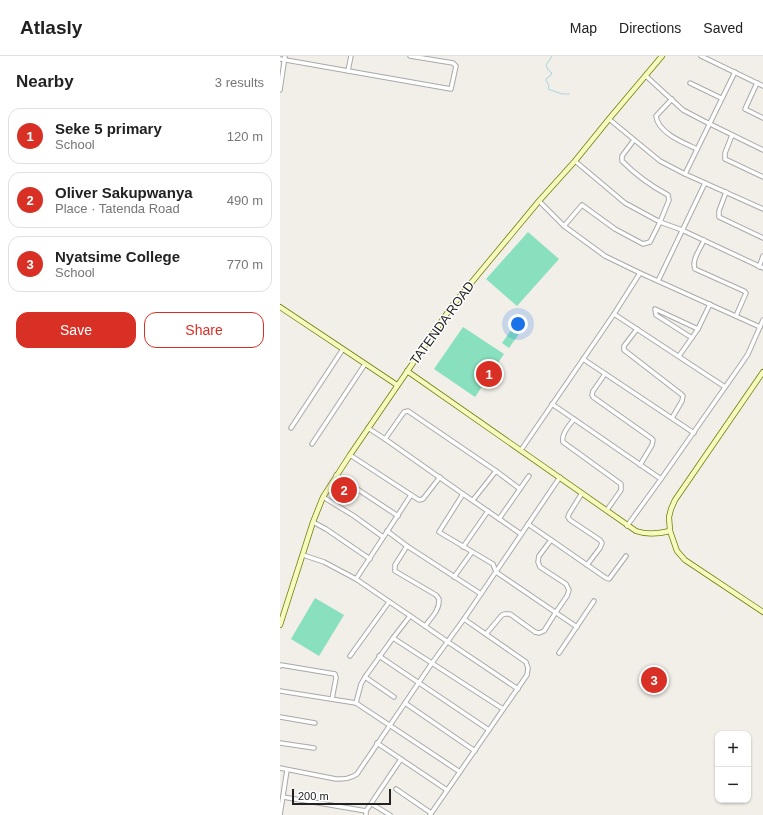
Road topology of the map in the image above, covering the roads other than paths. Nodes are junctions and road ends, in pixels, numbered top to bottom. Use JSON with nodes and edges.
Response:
{"nodes":[{"id":1,"x":351,"y":56,"type":"edge"},
{"id":2,"x":410,"y":56,"type":"edge"},
{"id":3,"x":662,"y":56,"type":"edge"},
{"id":4,"x":701,"y":56,"type":"edge"},
{"id":5,"x":285,"y":58,"type":"edge"},
{"id":6,"x":280,"y":59,"type":"edge"},
{"id":7,"x":348,"y":71,"type":"junction"},
{"id":8,"x":734,"y":72,"type":"junction"},
{"id":9,"x":646,"y":76,"type":"junction"},
{"id":10,"x":690,"y":83,"type":"dead end"},
{"id":11,"x":757,"y":83,"type":"junction"},
{"id":12,"x":763,"y":86,"type":"edge"},
{"id":13,"x":280,"y":90,"type":"edge"},
{"id":14,"x":722,"y":98,"type":"junction"},
{"id":15,"x":672,"y":99,"type":"junction"},
{"id":16,"x":763,"y":118,"type":"edge"},
{"id":17,"x":609,"y":119,"type":"junction"},
{"id":18,"x":710,"y":124,"type":"junction"},
{"id":19,"x":732,"y":135,"type":"junction"},
{"id":20,"x":634,"y":140,"type":"junction"},
{"id":21,"x":697,"y":149,"type":"junction"},
{"id":22,"x":763,"y":150,"type":"edge"},
{"id":23,"x":575,"y":161,"type":"junction"},
{"id":24,"x":685,"y":174,"type":"junction"},
{"id":25,"x":763,"y":177,"type":"edge"},
{"id":26,"x":705,"y":183,"type":"junction"},
{"id":27,"x":726,"y":192,"type":"junction"},
{"id":28,"x":539,"y":201,"type":"junction"},
{"id":29,"x":763,"y":209,"type":"edge"},
{"id":30,"x":660,"y":222,"type":"junction"},
{"id":31,"x":564,"y":226,"type":"junction"},
{"id":32,"x":682,"y":230,"type":"junction"},
{"id":33,"x":763,"y":238,"type":"edge"},
{"id":34,"x":704,"y":240,"type":"junction"},
{"id":35,"x":763,"y":256,"type":"edge"},
{"id":36,"x":761,"y":267,"type":"edge"},
{"id":37,"x":640,"y":274,"type":"junction"},
{"id":38,"x":658,"y":281,"type":"junction"},
{"id":39,"x":710,"y":304,"type":"junction"},
{"id":40,"x":280,"y":307,"type":"edge"},
{"id":41,"x":614,"y":314,"type":"junction"},
{"id":42,"x":736,"y":316,"type":"junction"},
{"id":43,"x":763,"y":320,"type":"edge"},
{"id":44,"x":760,"y":327,"type":"junction"},
{"id":45,"x":637,"y":329,"type":"junction"},
{"id":46,"x":698,"y":329,"type":"junction"},
{"id":47,"x":692,"y":338,"type":"junction"},
{"id":48,"x":343,"y":348,"type":"junction"},
{"id":49,"x":679,"y":356,"type":"junction"},
{"id":50,"x":583,"y":360,"type":"junction"},
{"id":51,"x":365,"y":364,"type":"junction"},
{"id":52,"x":408,"y":371,"type":"junction"},
{"id":53,"x":763,"y":372,"type":"edge"},
{"id":54,"x":605,"y":374,"type":"junction"},
{"id":55,"x":397,"y":385,"type":"junction"},
{"id":56,"x":725,"y":387,"type":"junction"},
{"id":57,"x":552,"y":404,"type":"junction"},
{"id":58,"x":672,"y":418,"type":"junction"},
{"id":59,"x":574,"y":419,"type":"junction"},
{"id":60,"x":291,"y":428,"type":"dead end"},
{"id":61,"x":368,"y":428,"type":"junction"},
{"id":62,"x":694,"y":433,"type":"junction"},
{"id":63,"x":385,"y":439,"type":"junction"},
{"id":64,"x":312,"y":444,"type":"dead end"},
{"id":65,"x":521,"y":450,"type":"junction"},
{"id":66,"x":350,"y":455,"type":"junction"},
{"id":67,"x":640,"y":464,"type":"junction"},
{"id":68,"x":496,"y":471,"type":"junction"},
{"id":69,"x":336,"y":475,"type":"junction"},
{"id":70,"x":530,"y":476,"type":"dead end"},
{"id":71,"x":440,"y":477,"type":"junction"},
{"id":72,"x":560,"y":477,"type":"junction"},
{"id":73,"x":662,"y":480,"type":"junction"},
{"id":74,"x":520,"y":489,"type":"junction"},
{"id":75,"x":582,"y":493,"type":"junction"},
{"id":76,"x":463,"y":494,"type":"junction"},
{"id":77,"x":411,"y":495,"type":"junction"},
{"id":78,"x":323,"y":498,"type":"junction"},
{"id":79,"x":473,"y":500,"type":"junction"},
{"id":80,"x":607,"y":510,"type":"junction"},
{"id":81,"x":488,"y":511,"type":"junction"},
{"id":82,"x":398,"y":516,"type":"junction"},
{"id":83,"x":499,"y":519,"type":"junction"},
{"id":84,"x":313,"y":522,"type":"junction"},
{"id":85,"x":528,"y":524,"type":"junction"},
{"id":86,"x":627,"y":526,"type":"junction"},
{"id":87,"x":387,"y":531,"type":"junction"},
{"id":88,"x":670,"y":531,"type":"junction"},
{"id":89,"x":521,"y":534,"type":"junction"},
{"id":90,"x":383,"y":538,"type":"junction"},
{"id":91,"x":551,"y":540,"type":"junction"},
{"id":92,"x":407,"y":546,"type":"junction"},
{"id":93,"x":463,"y":547,"type":"junction"},
{"id":94,"x":472,"y":552,"type":"junction"},
{"id":95,"x":303,"y":556,"type":"junction"},
{"id":96,"x":626,"y":556,"type":"dead end"},
{"id":97,"x":370,"y":559,"type":"junction"},
{"id":98,"x":587,"y":565,"type":"junction"},
{"id":99,"x":496,"y":572,"type":"junction"},
{"id":100,"x":454,"y":577,"type":"junction"},
{"id":101,"x":356,"y":579,"type":"junction"},
{"id":102,"x":481,"y":594,"type":"junction"},
{"id":103,"x":594,"y":601,"type":"dead end"},
{"id":104,"x":389,"y":602,"type":"junction"},
{"id":105,"x":556,"y":612,"type":"junction"},
{"id":106,"x":763,"y":612,"type":"edge"},
{"id":107,"x":410,"y":616,"type":"junction"},
{"id":108,"x":464,"y":619,"type":"junction"},
{"id":109,"x":280,"y":626,"type":"edge"},
{"id":110,"x":425,"y":626,"type":"junction"},
{"id":111,"x":577,"y":627,"type":"junction"},
{"id":112,"x":486,"y":634,"type":"junction"},
{"id":113,"x":393,"y":638,"type":"junction"},
{"id":114,"x":448,"y":642,"type":"junction"},
{"id":115,"x":559,"y":653,"type":"dead end"},
{"id":116,"x":350,"y":656,"type":"dead end"},
{"id":117,"x":380,"y":656,"type":"junction"},
{"id":118,"x":432,"y":663,"type":"junction"},
{"id":119,"x":280,"y":666,"type":"edge"},
{"id":120,"x":365,"y":677,"type":"junction"},
{"id":121,"x":419,"y":683,"type":"junction"},
{"id":122,"x":518,"y":689,"type":"junction"},
{"id":123,"x":280,"y":691,"type":"edge"},
{"id":124,"x":394,"y":697,"type":"dead end"},
{"id":125,"x":332,"y":699,"type":"junction"},
{"id":126,"x":356,"y":703,"type":"junction"},
{"id":127,"x":405,"y":703,"type":"junction"},
{"id":128,"x":503,"y":709,"type":"junction"},
{"id":129,"x":280,"y":717,"type":"edge"},
{"id":130,"x":315,"y":723,"type":"dead end"},
{"id":131,"x":390,"y":725,"type":"junction"},
{"id":132,"x":489,"y":730,"type":"junction"},
{"id":133,"x":280,"y":742,"type":"edge"},
{"id":134,"x":377,"y":743,"type":"junction"},
{"id":135,"x":314,"y":748,"type":"dead end"},
{"id":136,"x":475,"y":751,"type":"junction"},
{"id":137,"x":401,"y":759,"type":"junction"},
{"id":138,"x":280,"y":768,"type":"edge"},
{"id":139,"x":287,"y":770,"type":"junction"},
{"id":140,"x":460,"y":772,"type":"junction"},
{"id":141,"x":396,"y":789,"type":"dead end"},
{"id":142,"x":447,"y":790,"type":"junction"},
{"id":143,"x":283,"y":797,"type":"junction"},
{"id":144,"x":372,"y":804,"type":"junction"},
{"id":145,"x":366,"y":813,"type":"edge"},
{"id":146,"x":431,"y":814,"type":"edge"},
{"id":147,"x":280,"y":815,"type":"edge"},
{"id":148,"x":390,"y":815,"type":"edge"}],
"edges":[{"from":1,"to":7,"type":"street"},
{"from":2,"to":7,"type":"street"},
{"from":3,"to":9,"type":"street","name":"TATENDA ROAD"},
{"from":4,"to":8,"type":"street"},
{"from":5,"to":6,"type":"street"},
{"from":5,"to":7,"type":"street"},
{"from":5,"to":13,"type":"street"},
{"from":8,"to":11,"type":"street"},
{"from":8,"to":14,"type":"street"},
{"from":9,"to":15,"type":"street"},
{"from":9,"to":17,"type":"street","name":"TATENDA ROAD"},
{"from":10,"to":14,"type":"street"},
{"from":11,"to":12,"type":"street"},
{"from":11,"to":16,"type":"street"},
{"from":14,"to":18,"type":"street"},
{"from":15,"to":18,"type":"street"},
{"from":15,"to":21,"type":"street"},
{"from":17,"to":20,"type":"street"},
{"from":17,"to":23,"type":"street","name":"TATENDA ROAD"},
{"from":18,"to":19,"type":"street"},
{"from":18,"to":21,"type":"street"},
{"from":19,"to":22,"type":"street"},
{"from":19,"to":25,"type":"street"},
{"from":20,"to":24,"type":"street"},
{"from":20,"to":30,"type":"street"},
{"from":21,"to":24,"type":"street"},
{"from":23,"to":28,"type":"street","name":"TATENDA ROAD"},
{"from":23,"to":30,"type":"street"},
{"from":24,"to":26,"type":"street"},
{"from":26,"to":27,"type":"street"},
{"from":26,"to":32,"type":"street"},
{"from":27,"to":29,"type":"street"},
{"from":27,"to":33,"type":"street"},
{"from":28,"to":31,"type":"street"},
{"from":28,"to":52,"type":"street","name":"TATENDA ROAD"},
{"from":30,"to":31,"type":"street"},
{"from":30,"to":32,"type":"street"},
{"from":31,"to":37,"type":"street"},
{"from":32,"to":34,"type":"street"},
{"from":32,"to":38,"type":"street"},
{"from":34,"to":36,"type":"street"},
{"from":34,"to":42,"type":"street"},
{"from":35,"to":36,"type":"street"},
{"from":37,"to":38,"type":"street"},
{"from":37,"to":41,"type":"street"},
{"from":38,"to":39,"type":"street"},
{"from":39,"to":42,"type":"street"},
{"from":39,"to":46,"type":"street"},
{"from":40,"to":48,"type":"street"},
{"from":41,"to":45,"type":"street"},
{"from":41,"to":50,"type":"street"},
{"from":42,"to":44,"type":"street"},
{"from":43,"to":44,"type":"street"},
{"from":44,"to":56,"type":"street"},
{"from":45,"to":49,"type":"street"},
{"from":45,"to":58,"type":"street"},
{"from":46,"to":47,"type":"street"},
{"from":46,"to":47,"type":"street"},
{"from":47,"to":49,"type":"street"},
{"from":48,"to":51,"type":"street"},
{"from":48,"to":60,"type":"street"},
{"from":49,"to":56,"type":"street"},
{"from":50,"to":54,"type":"street"},
{"from":50,"to":57,"type":"street"},
{"from":51,"to":55,"type":"street"},
{"from":51,"to":64,"type":"street"},
{"from":52,"to":55,"type":"street","name":"TATENDA ROAD"},
{"from":52,"to":65,"type":"street"},
{"from":53,"to":88,"type":"street"},
{"from":54,"to":58,"type":"street"},
{"from":54,"to":67,"type":"street"},
{"from":55,"to":61,"type":"street","name":"TATENDA ROAD"},
{"from":56,"to":62,"type":"street"},
{"from":57,"to":59,"type":"street"},
{"from":57,"to":65,"type":"street"},
{"from":58,"to":62,"type":"street"},
{"from":59,"to":67,"type":"street"},
{"from":59,"to":80,"type":"street"},
{"from":61,"to":63,"type":"street"},
{"from":61,"to":66,"type":"street","name":"TATENDA ROAD"},
{"from":62,"to":73,"type":"street"},
{"from":63,"to":68,"type":"street"},
{"from":63,"to":71,"type":"street"},
{"from":65,"to":72,"type":"street"},
{"from":66,"to":69,"type":"street","name":"TATENDA ROAD"},
{"from":66,"to":77,"type":"street"},
{"from":67,"to":73,"type":"street"},
{"from":68,"to":74,"type":"street"},
{"from":68,"to":79,"type":"street"},
{"from":69,"to":78,"type":"street","name":"TATENDA ROAD"},
{"from":69,"to":82,"type":"street"},
{"from":70,"to":74,"type":"street"},
{"from":71,"to":76,"type":"street"},
{"from":71,"to":77,"type":"street"},
{"from":72,"to":75,"type":"street"},
{"from":72,"to":85,"type":"street"},
{"from":73,"to":86,"type":"street"},
{"from":74,"to":83,"type":"street"},
{"from":75,"to":80,"type":"street"},
{"from":75,"to":98,"type":"street"},
{"from":76,"to":79,"type":"street"},
{"from":76,"to":93,"type":"street"},
{"from":77,"to":82,"type":"street"},
{"from":78,"to":84,"type":"street","name":"TATENDA ROAD"},
{"from":78,"to":90,"type":"street"},
{"from":79,"to":81,"type":"street"},
{"from":80,"to":86,"type":"street"},
{"from":81,"to":83,"type":"street"},
{"from":81,"to":93,"type":"street"},
{"from":82,"to":87,"type":"street"},
{"from":83,"to":89,"type":"street"},
{"from":84,"to":95,"type":"street","name":"TATENDA ROAD"},
{"from":84,"to":97,"type":"street"},
{"from":85,"to":89,"type":"street"},
{"from":85,"to":91,"type":"street"},
{"from":86,"to":88,"type":"street"},
{"from":87,"to":90,"type":"street"},
{"from":87,"to":92,"type":"street"},
{"from":88,"to":106,"type":"street"},
{"from":89,"to":99,"type":"street"},
{"from":90,"to":97,"type":"street"},
{"from":91,"to":98,"type":"street"},
{"from":91,"to":105,"type":"street"},
{"from":92,"to":100,"type":"street"},
{"from":92,"to":110,"type":"street"},
{"from":93,"to":94,"type":"street"},
{"from":94,"to":99,"type":"street"},
{"from":94,"to":100,"type":"street"},
{"from":95,"to":101,"type":"street"},
{"from":95,"to":109,"type":"street","name":"TATENDA ROAD"},
{"from":96,"to":98,"type":"street"},
{"from":97,"to":101,"type":"street"},
{"from":99,"to":102,"type":"street"},
{"from":99,"to":105,"type":"street"},
{"from":100,"to":102,"type":"street"},
{"from":101,"to":104,"type":"street"},
{"from":102,"to":108,"type":"street"},
{"from":103,"to":111,"type":"street"},
{"from":104,"to":107,"type":"street"},
{"from":104,"to":116,"type":"street"},
{"from":105,"to":111,"type":"street"},
{"from":105,"to":112,"type":"street"},
{"from":107,"to":110,"type":"street"},
{"from":107,"to":113,"type":"street"},
{"from":108,"to":112,"type":"street"},
{"from":108,"to":114,"type":"street"},
{"from":110,"to":114,"type":"street"},
{"from":111,"to":115,"type":"street"},
{"from":112,"to":122,"type":"street"},
{"from":113,"to":117,"type":"street"},
{"from":113,"to":118,"type":"street"},
{"from":114,"to":118,"type":"street"},
{"from":114,"to":122,"type":"street"},
{"from":117,"to":120,"type":"street"},
{"from":117,"to":121,"type":"street"},
{"from":118,"to":121,"type":"street"},
{"from":118,"to":128,"type":"street"},
{"from":119,"to":125,"type":"street"},
{"from":120,"to":124,"type":"street"},
{"from":120,"to":126,"type":"street"},
{"from":121,"to":127,"type":"street"},
{"from":121,"to":132,"type":"street"},
{"from":122,"to":128,"type":"street"},
{"from":123,"to":125,"type":"street"},
{"from":125,"to":126,"type":"street"},
{"from":126,"to":131,"type":"street"},
{"from":127,"to":131,"type":"street"},
{"from":127,"to":136,"type":"street"},
{"from":128,"to":132,"type":"street"},
{"from":129,"to":130,"type":"street"},
{"from":131,"to":134,"type":"street"},
{"from":131,"to":140,"type":"street"},
{"from":132,"to":136,"type":"street"},
{"from":133,"to":135,"type":"street"},
{"from":134,"to":137,"type":"street"},
{"from":134,"to":139,"type":"street"},
{"from":136,"to":140,"type":"street"},
{"from":137,"to":142,"type":"street"},
{"from":137,"to":144,"type":"street"},
{"from":138,"to":139,"type":"street"},
{"from":139,"to":143,"type":"street"},
{"from":140,"to":142,"type":"street"},
{"from":141,"to":146,"type":"street"},
{"from":142,"to":146,"type":"street"},
{"from":143,"to":145,"type":"street"},
{"from":143,"to":147,"type":"street"},
{"from":144,"to":145,"type":"street"},
{"from":144,"to":148,"type":"street"}]}
